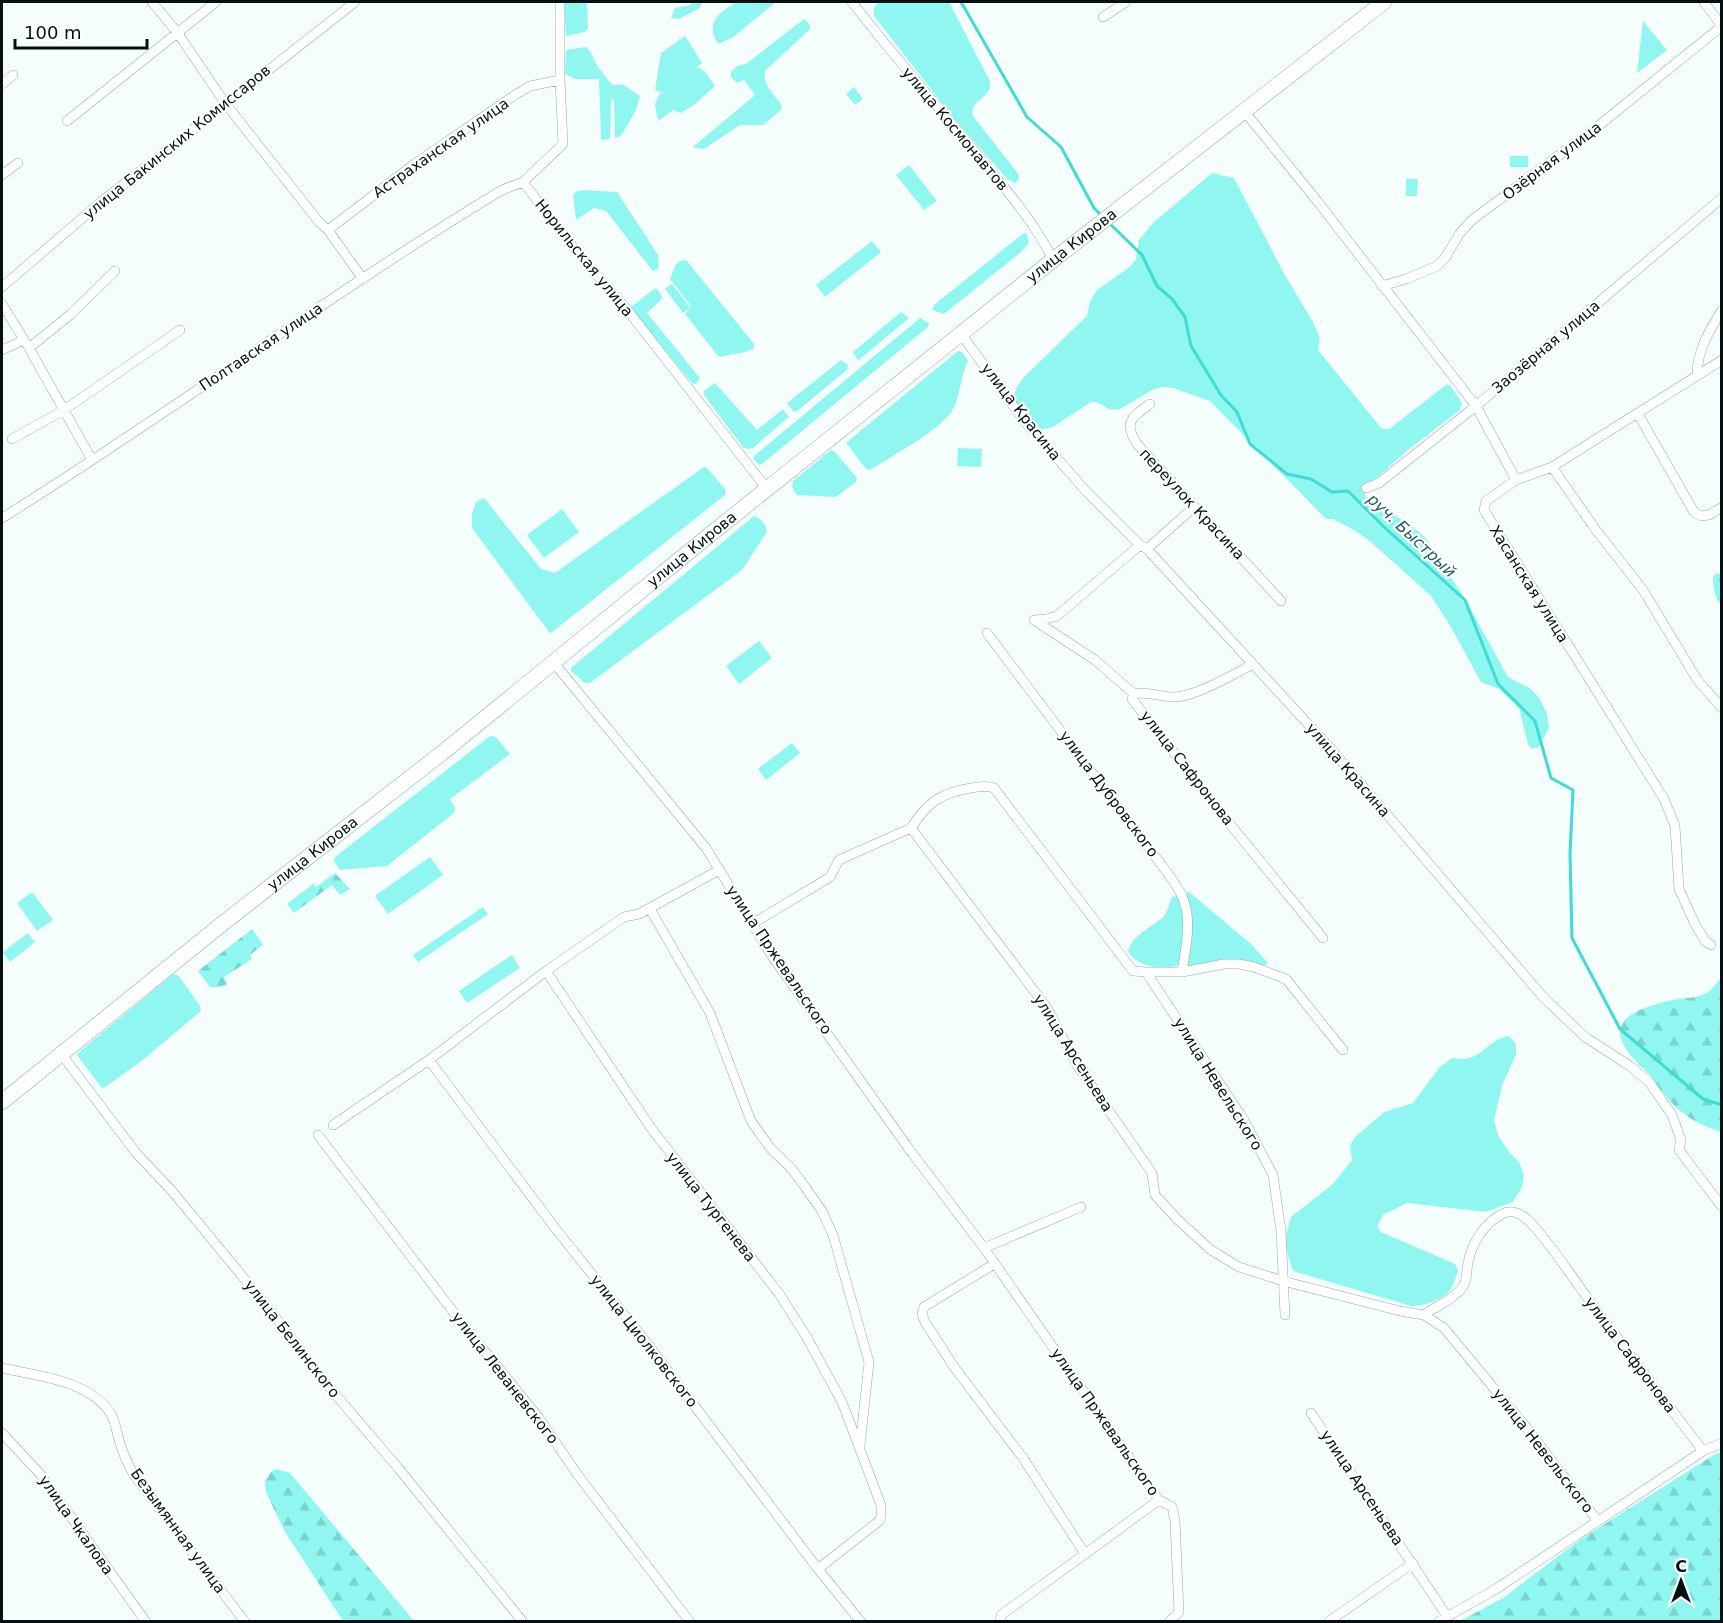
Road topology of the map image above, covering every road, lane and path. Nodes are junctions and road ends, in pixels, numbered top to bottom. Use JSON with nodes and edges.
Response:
{"nodes":[{"id":1,"x":152,"y":2,"type":"edge"},
{"id":2,"x":216,"y":2,"type":"edge"},
{"id":3,"x":355,"y":2,"type":"edge"},
{"id":4,"x":560,"y":2,"type":"edge"},
{"id":5,"x":852,"y":2,"type":"edge"},
{"id":6,"x":1126,"y":2,"type":"edge"},
{"id":7,"x":1384,"y":2,"type":"edge"},
{"id":8,"x":1704,"y":2,"type":"edge"},
{"id":9,"x":1103,"y":17,"type":"dead end"},
{"id":10,"x":1722,"y":26,"type":"edge"},
{"id":11,"x":177,"y":32,"type":"junction"},
{"id":12,"x":13,"y":75,"type":"dead end"},
{"id":13,"x":560,"y":80,"type":"junction"},
{"id":14,"x":2,"y":84,"type":"edge"},
{"id":15,"x":225,"y":103,"type":"junction"},
{"id":16,"x":1244,"y":111,"type":"junction"},
{"id":17,"x":67,"y":121,"type":"dead end"},
{"id":18,"x":18,"y":163,"type":"dead end"},
{"id":19,"x":2,"y":175,"type":"edge"},
{"id":20,"x":524,"y":182,"type":"junction"},
{"id":21,"x":1722,"y":198,"type":"edge"},
{"id":22,"x":328,"y":230,"type":"junction"},
{"id":23,"x":1053,"y":260,"type":"junction"},
{"id":24,"x":115,"y":271,"type":"dead end"},
{"id":25,"x":363,"y":279,"type":"junction"},
{"id":26,"x":1382,"y":286,"type":"junction"},
{"id":27,"x":2,"y":287,"type":"edge"},
{"id":28,"x":2,"y":304,"type":"edge"},
{"id":29,"x":1722,"y":310,"type":"edge"},
{"id":30,"x":180,"y":330,"type":"dead end"},
{"id":31,"x":961,"y":334,"type":"junction"},
{"id":32,"x":26,"y":344,"type":"junction"},
{"id":33,"x":2,"y":350,"type":"edge"},
{"id":34,"x":1722,"y":360,"type":"edge"},
{"id":35,"x":1697,"y":375,"type":"junction"},
{"id":36,"x":1150,"y":404,"type":"dead end"},
{"id":37,"x":1476,"y":406,"type":"junction"},
{"id":38,"x":64,"y":410,"type":"junction"},
{"id":39,"x":1638,"y":414,"type":"junction"},
{"id":40,"x":12,"y":439,"type":"dead end"},
{"id":41,"x":92,"y":460,"type":"junction"},
{"id":42,"x":1552,"y":467,"type":"junction"},
{"id":43,"x":1516,"y":480,"type":"junction"},
{"id":44,"x":1366,"y":488,"type":"dead end"},
{"id":45,"x":767,"y":489,"type":"junction"},
{"id":46,"x":1194,"y":507,"type":"junction"},
{"id":47,"x":1722,"y":507,"type":"edge"},
{"id":48,"x":2,"y":518,"type":"edge"},
{"id":49,"x":1144,"y":547,"type":"junction"},
{"id":50,"x":1281,"y":601,"type":"dead end"},
{"id":51,"x":987,"y":633,"type":"dead end"},
{"id":52,"x":554,"y":663,"type":"junction"},
{"id":53,"x":1253,"y":664,"type":"junction"},
{"id":54,"x":1134,"y":694,"type":"junction"},
{"id":55,"x":1722,"y":708,"type":"edge"},
{"id":56,"x":911,"y":828,"type":"junction"},
{"id":57,"x":719,"y":870,"type":"junction"},
{"id":58,"x":650,"y":909,"type":"junction"},
{"id":59,"x":752,"y":924,"type":"junction"},
{"id":60,"x":1323,"y":938,"type":"dead end"},
{"id":61,"x":1712,"y":945,"type":"dead end"},
{"id":62,"x":546,"y":971,"type":"junction"},
{"id":63,"x":1146,"y":972,"type":"junction"},
{"id":64,"x":1182,"y":972,"type":"junction"},
{"id":65,"x":1342,"y":1050,"type":"dead end"},
{"id":66,"x":62,"y":1055,"type":"junction"},
{"id":67,"x":429,"y":1060,"type":"junction"},
{"id":68,"x":2,"y":1102,"type":"edge"},
{"id":69,"x":333,"y":1125,"type":"dead end"},
{"id":70,"x":318,"y":1135,"type":"dead end"},
{"id":71,"x":1081,"y":1207,"type":"dead end"},
{"id":72,"x":1722,"y":1207,"type":"edge"},
{"id":73,"x":984,"y":1248,"type":"junction"},
{"id":74,"x":994,"y":1264,"type":"junction"},
{"id":75,"x":1283,"y":1281,"type":"junction"},
{"id":76,"x":1285,"y":1314,"type":"dead end"},
{"id":77,"x":1424,"y":1315,"type":"junction"},
{"id":78,"x":2,"y":1368,"type":"edge"},
{"id":79,"x":1311,"y":1413,"type":"dead end"},
{"id":80,"x":2,"y":1433,"type":"edge"},
{"id":81,"x":1722,"y":1443,"type":"edge"},
{"id":82,"x":860,"y":1451,"type":"junction"},
{"id":83,"x":1703,"y":1451,"type":"junction"},
{"id":84,"x":1159,"y":1500,"type":"junction"},
{"id":85,"x":1597,"y":1520,"type":"junction"},
{"id":86,"x":1085,"y":1554,"type":"junction"},
{"id":87,"x":1413,"y":1563,"type":"junction"},
{"id":88,"x":818,"y":1569,"type":"junction"},
{"id":89,"x":1447,"y":1616,"type":"junction"},
{"id":90,"x":146,"y":1622,"type":"edge"},
{"id":91,"x":245,"y":1622,"type":"edge"},
{"id":92,"x":523,"y":1622,"type":"edge"},
{"id":93,"x":690,"y":1622,"type":"edge"},
{"id":94,"x":861,"y":1622,"type":"edge"},
{"id":95,"x":1000,"y":1622,"type":"edge"},
{"id":96,"x":1169,"y":1622,"type":"edge"},
{"id":97,"x":1328,"y":1622,"type":"edge"},
{"id":98,"x":1438,"y":1622,"type":"edge"}],
"edges":[{"from":1,"to":11,"type":"street"},
{"from":2,"to":11,"type":"street"},
{"from":3,"to":15,"type":"street","name":"улица Бакинских Комиссаров"},
{"from":4,"to":13,"type":"street"},
{"from":5,"to":23,"type":"street","name":"улица Космонавтов"},
{"from":6,"to":9,"type":"street"},
{"from":7,"to":16,"type":"main road","name":"улица Кирова"},
{"from":8,"to":10,"type":"street"},
{"from":10,"to":26,"type":"street","name":"Озёрная улица"},
{"from":11,"to":15,"type":"street"},
{"from":11,"to":17,"type":"street"},
{"from":12,"to":14,"type":"street"},
{"from":13,"to":20,"type":"street"},
{"from":13,"to":22,"type":"street","name":"Астраханская улица"},
{"from":15,"to":22,"type":"street"},
{"from":15,"to":27,"type":"street","name":"улица Бакинских Комиссаров"},
{"from":16,"to":23,"type":"main road","name":"улица Кирова"},
{"from":16,"to":26,"type":"street"},
{"from":18,"to":19,"type":"street"},
{"from":20,"to":25,"type":"street","name":"Полтавская улица"},
{"from":20,"to":45,"type":"street","name":"Норильская улица"},
{"from":21,"to":37,"type":"street","name":"Заозёрная улица"},
{"from":22,"to":25,"type":"street"},
{"from":23,"to":31,"type":"main road","name":"улица Кирова"},
{"from":24,"to":32,"type":"street"},
{"from":25,"to":41,"type":"street","name":"Полтавская улица"},
{"from":26,"to":37,"type":"street"},
{"from":28,"to":32,"type":"street"},
{"from":29,"to":35,"type":"street"},
{"from":30,"to":38,"type":"street"},
{"from":31,"to":45,"type":"main road","name":"улица Кирова"},
{"from":31,"to":49,"type":"street","name":"улица Красина"},
{"from":32,"to":33,"type":"street"},
{"from":32,"to":38,"type":"street"},
{"from":34,"to":35,"type":"street","name":"Хасанская улица"},
{"from":35,"to":39,"type":"street","name":"Хасанская улица"},
{"from":36,"to":46,"type":"street","name":"переулок Красина"},
{"from":37,"to":43,"type":"street"},
{"from":37,"to":44,"type":"street","name":"Заозёрная улица"},
{"from":38,"to":40,"type":"street"},
{"from":38,"to":41,"type":"street"},
{"from":39,"to":42,"type":"street","name":"Хасанская улица"},
{"from":39,"to":47,"type":"street"},
{"from":41,"to":48,"type":"street","name":"Полтавская улица"},
{"from":42,"to":43,"type":"street","name":"Хасанская улица"},
{"from":42,"to":55,"type":"street"},
{"from":43,"to":61,"type":"street","name":"Хасанская улица"},
{"from":45,"to":52,"type":"main road","name":"улица Кирова"},
{"from":46,"to":49,"type":"street"},
{"from":46,"to":50,"type":"street","name":"переулок Красина"},
{"from":49,"to":53,"type":"street","name":"улица Красина"},
{"from":49,"to":54,"type":"street","name":"улица Сафронова"},
{"from":51,"to":64,"type":"street","name":"улица Дубровского"},
{"from":52,"to":57,"type":"street","name":"улица Пржевальского"},
{"from":52,"to":66,"type":"main road","name":"улица Кирова"},
{"from":53,"to":54,"type":"street"},
{"from":53,"to":72,"type":"street","name":"улица Красина"},
{"from":54,"to":60,"type":"street","name":"улица Сафронова"},
{"from":56,"to":59,"type":"street"},
{"from":56,"to":63,"type":"street","name":"улица Невельского"},
{"from":56,"to":75,"type":"street","name":"улица Арсеньева"},
{"from":57,"to":58,"type":"street"},
{"from":57,"to":59,"type":"street","name":"улица Пржевальского"},
{"from":58,"to":62,"type":"street"},
{"from":58,"to":82,"type":"street"},
{"from":59,"to":73,"type":"street","name":"улица Пржевальского"},
{"from":62,"to":67,"type":"street"},
{"from":62,"to":82,"type":"street","name":"улица Тургенева"},
{"from":63,"to":64,"type":"street"},
{"from":63,"to":75,"type":"street","name":"улица Невельского"},
{"from":64,"to":65,"type":"street"},
{"from":66,"to":68,"type":"main road","name":"улица Кирова"},
{"from":66,"to":92,"type":"street","name":"улица Белинского"},
{"from":67,"to":69,"type":"street"},
{"from":67,"to":88,"type":"street","name":"улица Циолковского"},
{"from":70,"to":93,"type":"street","name":"улица Леваневского"},
{"from":71,"to":73,"type":"street"},
{"from":73,"to":74,"type":"street","name":"улица Пржевальского"},
{"from":74,"to":84,"type":"street","name":"улица Пржевальского"},
{"from":74,"to":86,"type":"street"},
{"from":75,"to":76,"type":"street"},
{"from":75,"to":77,"type":"street","name":"улица Невельского"},
{"from":77,"to":83,"type":"street","name":"улица Сафронова"},
{"from":77,"to":85,"type":"street","name":"улица Невельского"},
{"from":78,"to":91,"type":"street","name":"Безымянная улица"},
{"from":79,"to":87,"type":"street","name":"улица Арсеньева"},
{"from":80,"to":90,"type":"street","name":"улица Чкалова"},
{"from":81,"to":83,"type":"street"},
{"from":82,"to":88,"type":"street","name":"улица Тургенева"},
{"from":83,"to":85,"type":"street"},
{"from":84,"to":86,"type":"street"},
{"from":84,"to":96,"type":"street","name":"улица Пржевальского"},
{"from":85,"to":89,"type":"street"},
{"from":86,"to":95,"type":"street"},
{"from":87,"to":89,"type":"street","name":"улица Арсеньева"},
{"from":87,"to":97,"type":"street"},
{"from":88,"to":94,"type":"street","name":"улица Циолковского"},
{"from":89,"to":98,"type":"street"}]}
